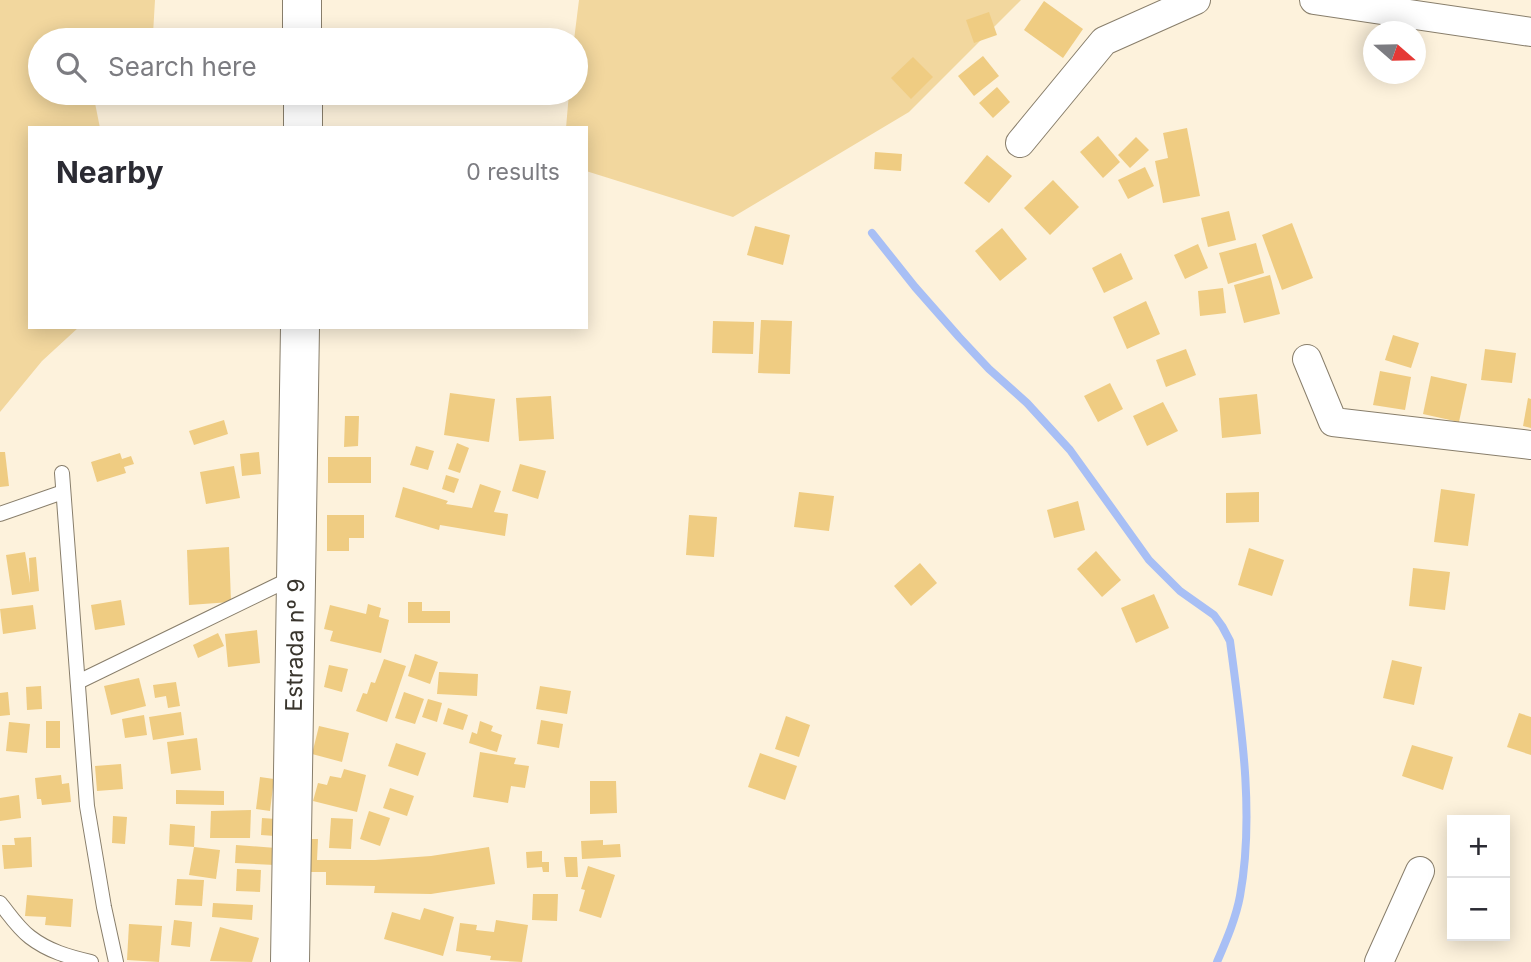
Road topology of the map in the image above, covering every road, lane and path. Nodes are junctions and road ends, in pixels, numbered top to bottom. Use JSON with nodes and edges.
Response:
{"nodes":[{"id":1,"x":302,"y":0,"type":"edge"},
{"id":2,"x":1196,"y":0,"type":"edge"},
{"id":3,"x":1314,"y":0,"type":"edge"},
{"id":4,"x":302,"y":28,"type":"edge"},
{"id":5,"x":1531,"y":32,"type":"edge"},
{"id":6,"x":303,"y":105,"type":"edge"},
{"id":7,"x":303,"y":126,"type":"edge"},
{"id":8,"x":1020,"y":143,"type":"dead end"},
{"id":9,"x":300,"y":329,"type":"edge"},
{"id":10,"x":1307,"y":359,"type":"dead end"},
{"id":11,"x":1531,"y":444,"type":"edge"},
{"id":12,"x":62,"y":473,"type":"dead end"},
{"id":13,"x":63,"y":492,"type":"junction"},
{"id":14,"x":0,"y":514,"type":"edge"},
{"id":15,"x":296,"y":576,"type":"junction"},
{"id":16,"x":78,"y":682,"type":"junction"},
{"id":17,"x":1420,"y":871,"type":"dead end"},
{"id":18,"x":0,"y":903,"type":"edge"},
{"id":19,"x":91,"y":962,"type":"edge"},
{"id":20,"x":116,"y":962,"type":"edge"},
{"id":21,"x":290,"y":962,"type":"edge"},
{"id":22,"x":1379,"y":962,"type":"edge"}],
"edges":[{"from":1,"to":4,"type":"main road"},
{"from":2,"to":8,"type":"street"},
{"from":3,"to":5,"type":"street"},
{"from":6,"to":7,"type":"main road"},
{"from":9,"to":15,"type":"main road","name":"Estrada nº 9"},
{"from":10,"to":11,"type":"street"},
{"from":12,"to":13,"type":"lane"},
{"from":13,"to":14,"type":"lane"},
{"from":13,"to":16,"type":"lane"},
{"from":15,"to":16,"type":"lane"},
{"from":15,"to":21,"type":"main road","name":"Estrada nº 9"},
{"from":16,"to":20,"type":"lane"},
{"from":17,"to":22,"type":"street"},
{"from":18,"to":19,"type":"lane"}]}
